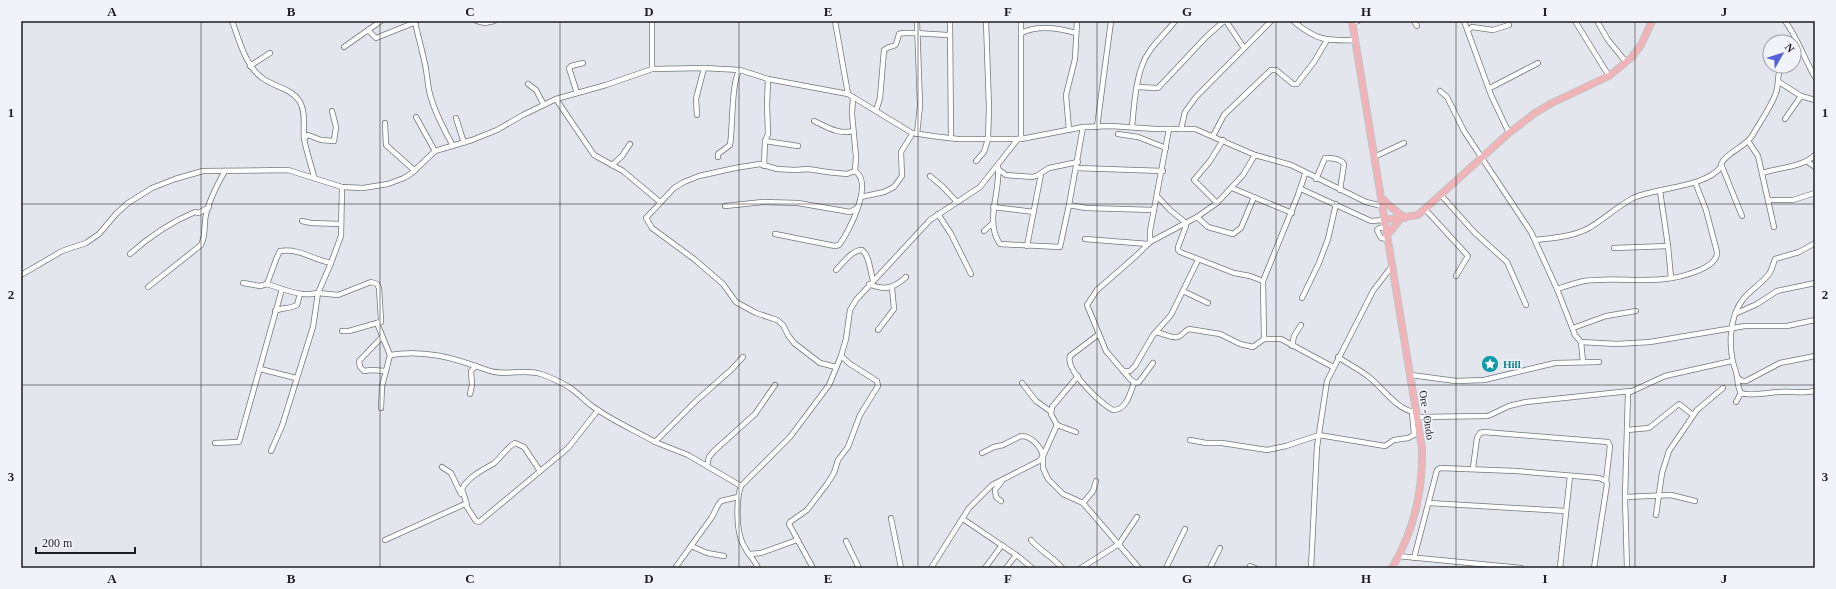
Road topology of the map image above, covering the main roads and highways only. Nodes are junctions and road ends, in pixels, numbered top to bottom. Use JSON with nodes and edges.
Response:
{"nodes":[{"id":1,"x":1652,"y":21,"type":"edge"},
{"id":2,"x":1354,"y":22,"type":"edge"},
{"id":3,"x":1383,"y":203,"type":"junction"},
{"id":4,"x":1403,"y":218,"type":"junction"},
{"id":5,"x":1387,"y":225,"type":"junction"},
{"id":6,"x":1392,"y":264,"type":"junction"},
{"id":7,"x":1392,"y":568,"type":"edge"}],
"edges":[{"from":1,"to":4,"type":"main road"},
{"from":2,"to":3,"type":"main road"},
{"from":3,"to":4,"type":"main road"},
{"from":3,"to":5,"type":"main road"},
{"from":4,"to":5,"type":"main road"},
{"from":4,"to":5,"type":"main road"},
{"from":5,"to":6,"type":"main road"},
{"from":5,"to":6,"type":"main road"},
{"from":6,"to":7,"type":"main road","name":"Ore - Ondo"}]}
